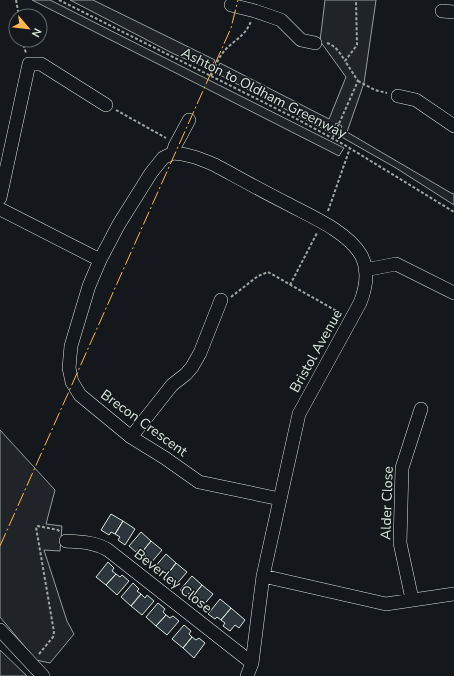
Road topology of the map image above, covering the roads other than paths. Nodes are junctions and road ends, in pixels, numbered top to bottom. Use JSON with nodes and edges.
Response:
{"nodes":[{"id":1,"x":239,"y":4,"type":"edge"},
{"id":2,"x":315,"y":43,"type":"road end"},
{"id":3,"x":398,"y":96,"type":"road end"},
{"id":4,"x":106,"y":105,"type":"road end"},
{"id":5,"x":189,"y":120,"type":"dead end"},
{"id":6,"x":454,"y":126,"type":"edge"},
{"id":7,"x":175,"y":148,"type":"junction"},
{"id":8,"x":0,"y":198,"type":"edge"},
{"id":9,"x":0,"y":209,"type":"edge"},
{"id":10,"x":100,"y":260,"type":"junction"},
{"id":11,"x":365,"y":270,"type":"junction"},
{"id":12,"x":454,"y":293,"type":"edge"},
{"id":13,"x":221,"y":300,"type":"road end"},
{"id":14,"x":421,"y":409,"type":"dead end"},
{"id":15,"x":131,"y":437,"type":"junction"},
{"id":16,"x":280,"y":499,"type":"junction"},
{"id":17,"x":66,"y":541,"type":"road end"},
{"id":18,"x":263,"y":576,"type":"junction"},
{"id":19,"x":454,"y":594,"type":"edge"},
{"id":20,"x":412,"y":599,"type":"junction"},
{"id":21,"x":0,"y":630,"type":"edge"},
{"id":22,"x":252,"y":663,"type":"junction"},
{"id":23,"x":42,"y":676,"type":"edge"},
{"id":24,"x":247,"y":676,"type":"edge"}],
"edges":[{"from":1,"to":2,"type":"street"},
{"from":3,"to":6,"type":"street"},
{"from":4,"to":8,"type":"street"},
{"from":5,"to":7,"type":"street","name":"Brecon Crescent"},
{"from":7,"to":10,"type":"street","name":"Brecon Crescent"},
{"from":7,"to":11,"type":"street","name":"Bristol Avenue"},
{"from":9,"to":10,"type":"street"},
{"from":10,"to":15,"type":"street","name":"Brecon Crescent"},
{"from":11,"to":12,"type":"street"},
{"from":11,"to":16,"type":"street","name":"Bristol Avenue"},
{"from":13,"to":15,"type":"street"},
{"from":14,"to":20,"type":"street","name":"Alder Close"},
{"from":15,"to":16,"type":"street","name":"Brecon Crescent"},
{"from":16,"to":18,"type":"street","name":"Bristol Avenue"},
{"from":17,"to":22,"type":"street","name":"Beverley Close"},
{"from":18,"to":20,"type":"street"},
{"from":18,"to":22,"type":"street","name":"Bristol Avenue"},
{"from":19,"to":20,"type":"street"},
{"from":21,"to":23,"type":"street"},
{"from":22,"to":24,"type":"street","name":"Bristol Avenue"}]}
